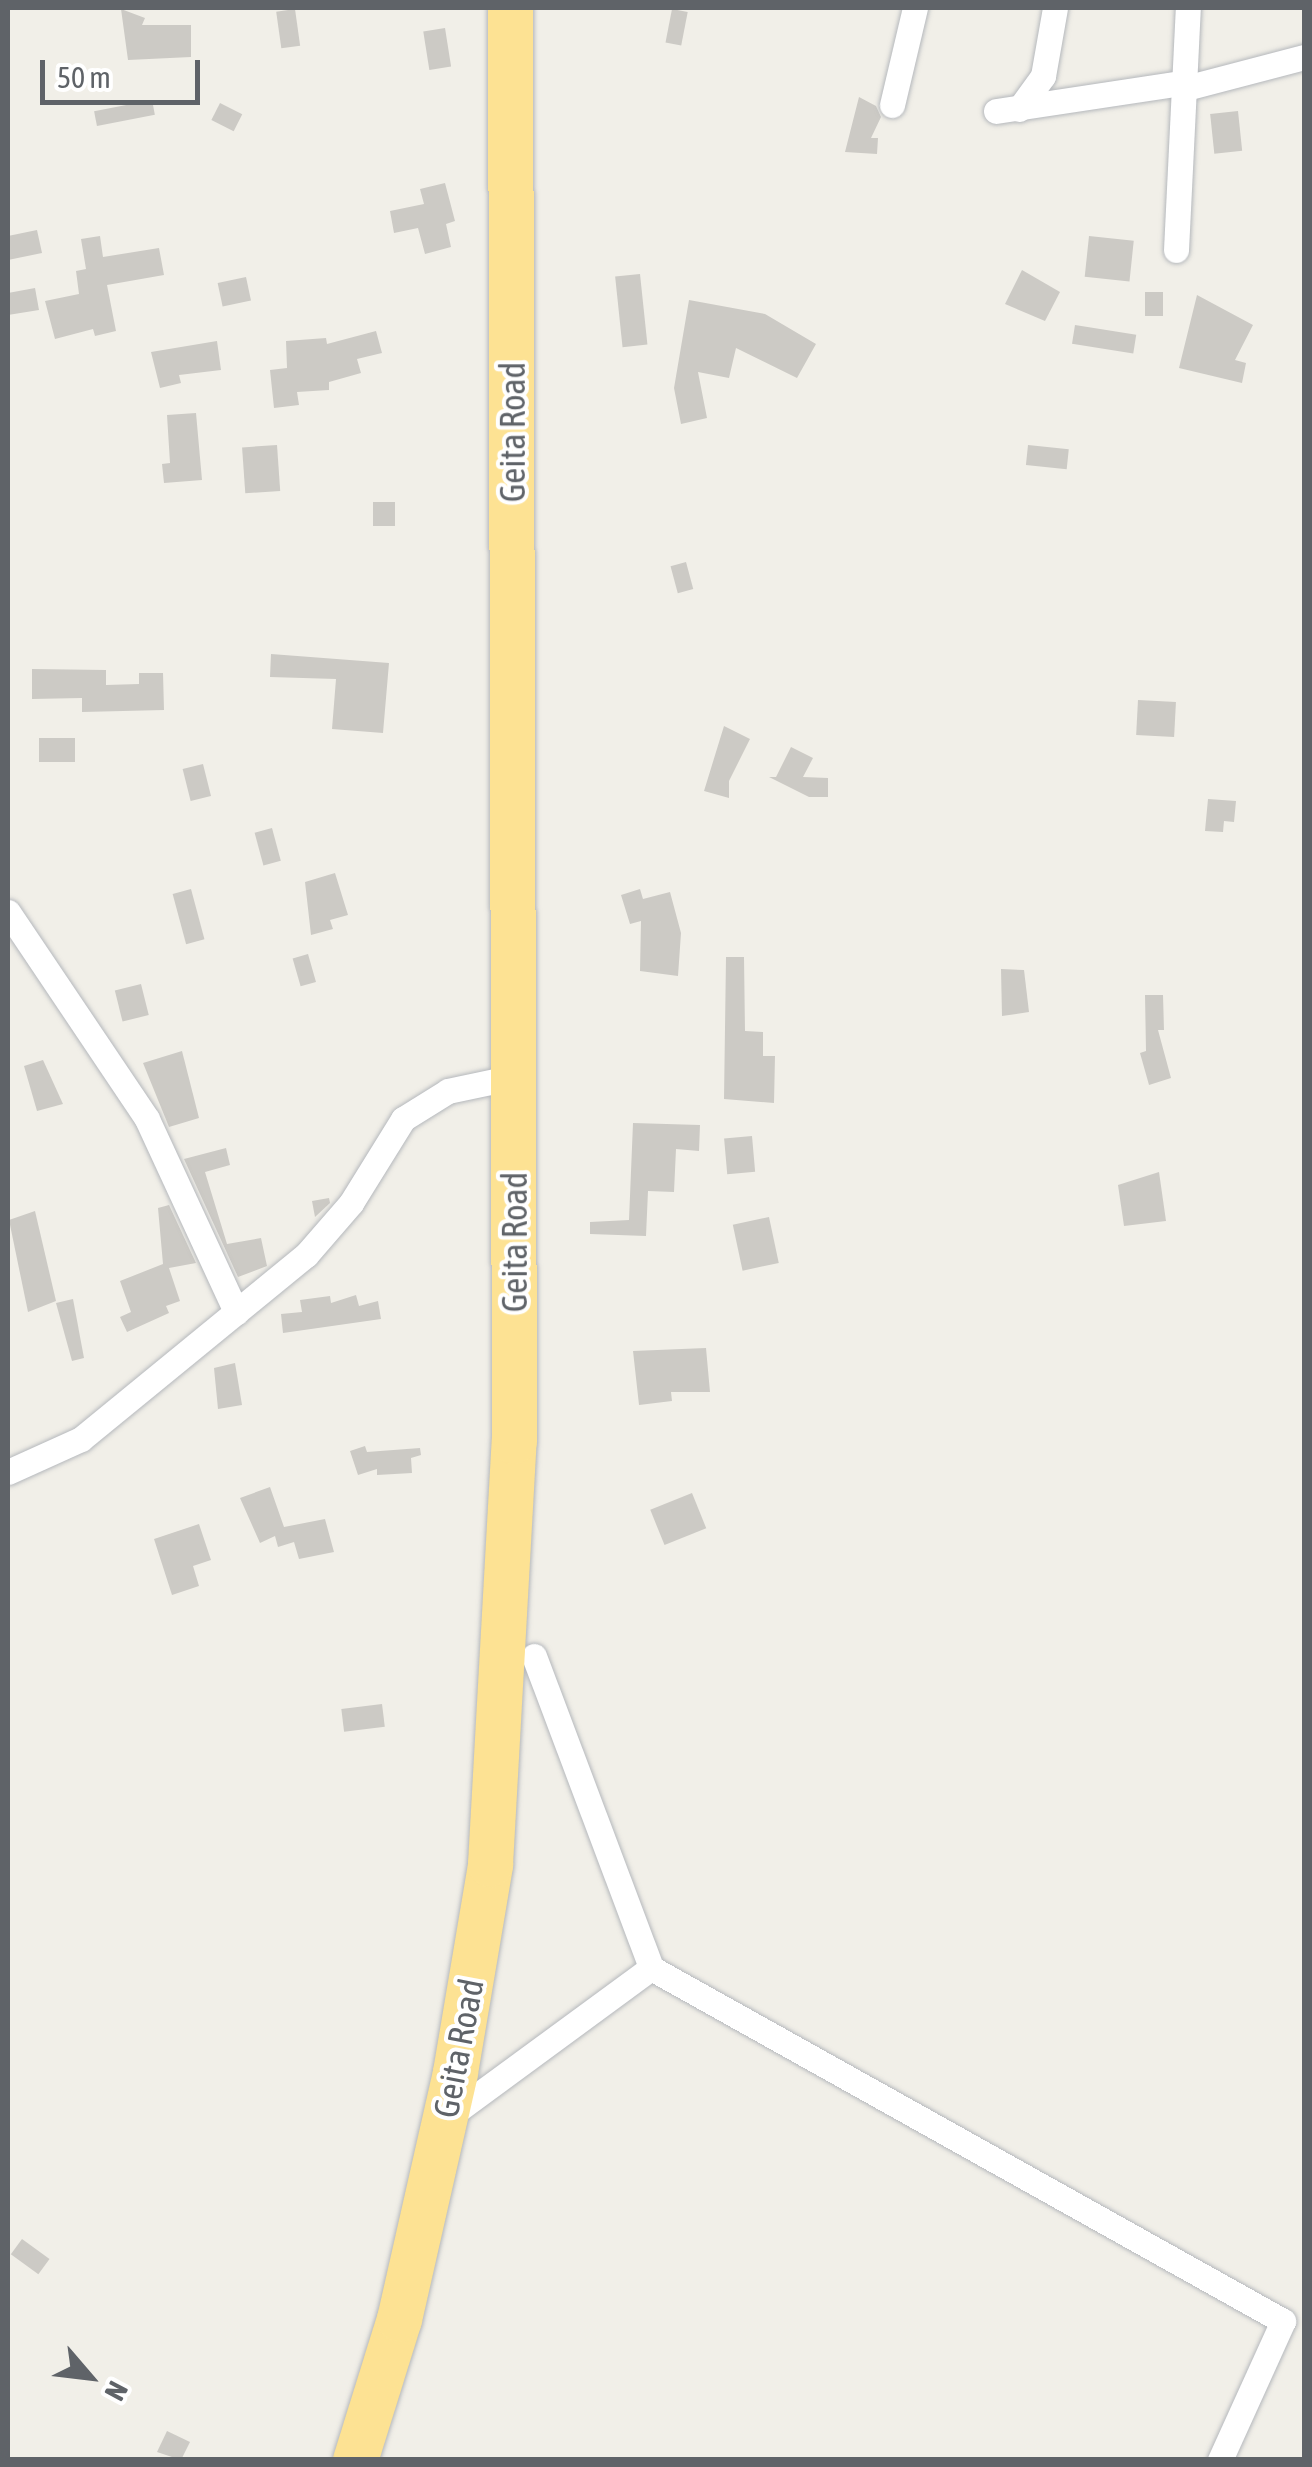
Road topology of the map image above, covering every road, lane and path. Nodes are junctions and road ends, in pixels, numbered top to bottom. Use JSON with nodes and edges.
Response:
{"nodes":[{"id":1,"x":510,"y":8,"type":"edge"},
{"id":2,"x":915,"y":8,"type":"edge"},
{"id":3,"x":1054,"y":8,"type":"edge"},
{"id":4,"x":1188,"y":8,"type":"edge"},
{"id":5,"x":1304,"y":57,"type":"edge"},
{"id":6,"x":1182,"y":86,"type":"junction"},
{"id":7,"x":892,"y":106,"type":"dead end"},
{"id":8,"x":1176,"y":250,"type":"dead end"},
{"id":9,"x":8,"y":912,"type":"edge"},
{"id":10,"x":514,"y":1078,"type":"junction"},
{"id":11,"x":236,"y":1312,"type":"junction"},
{"id":12,"x":8,"y":1472,"type":"edge"},
{"id":13,"x":534,"y":1656,"type":"dead end"},
{"id":14,"x":651,"y":1968,"type":"junction"},
{"id":15,"x":444,"y":2120,"type":"junction"},
{"id":16,"x":355,"y":2460,"type":"edge"},
{"id":17,"x":1220,"y":2460,"type":"edge"}],
"edges":[{"from":1,"to":10,"type":"highway","name":"Geita Road"},
{"from":2,"to":7,"type":"street"},
{"from":3,"to":6,"type":"street"},
{"from":4,"to":6,"type":"street"},
{"from":5,"to":6,"type":"street"},
{"from":6,"to":8,"type":"street"},
{"from":9,"to":11,"type":"street"},
{"from":10,"to":11,"type":"street"},
{"from":10,"to":15,"type":"highway","name":"Geita Road"},
{"from":11,"to":12,"type":"street"},
{"from":13,"to":14,"type":"street"},
{"from":14,"to":15,"type":"street"},
{"from":14,"to":17,"type":"street"},
{"from":15,"to":16,"type":"highway","name":"Geita Road"}]}
